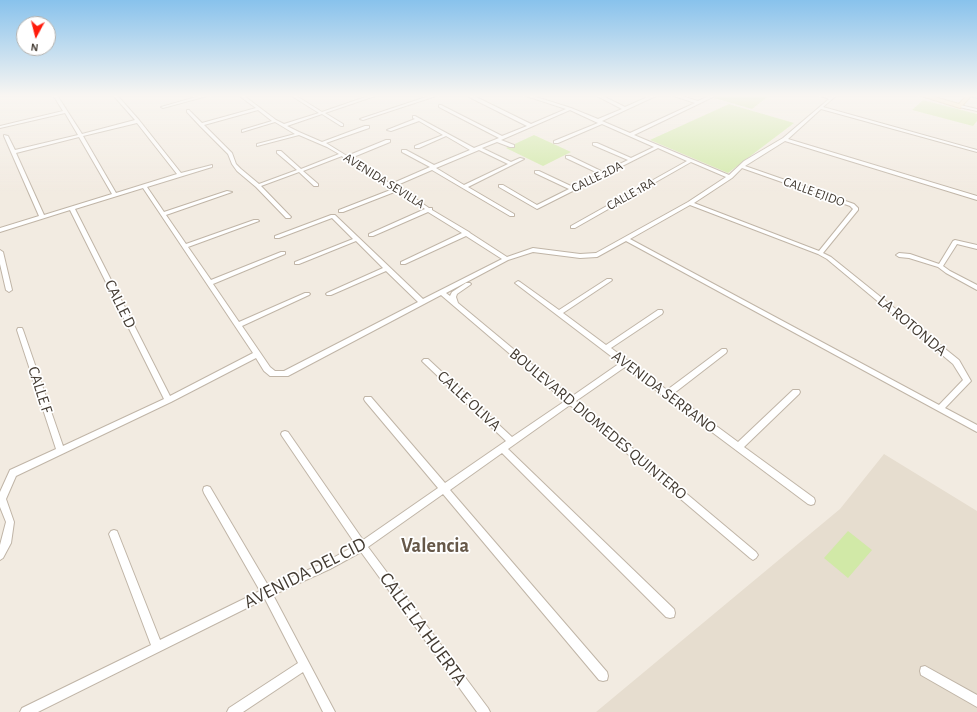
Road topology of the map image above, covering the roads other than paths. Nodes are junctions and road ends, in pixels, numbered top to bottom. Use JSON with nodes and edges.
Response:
{"nodes":[{"id":1,"x":76,"y":128,"type":"edge"},
{"id":2,"x":111,"y":128,"type":"edge"},
{"id":3,"x":144,"y":128,"type":"edge"},
{"id":4,"x":204,"y":128,"type":"edge"},
{"id":5,"x":253,"y":128,"type":"edge"},
{"id":6,"x":287,"y":128,"type":"edge"},
{"id":7,"x":367,"y":128,"type":"dead end"},
{"id":8,"x":393,"y":128,"type":"edge"},
{"id":9,"x":433,"y":128,"type":"edge"},
{"id":10,"x":480,"y":128,"type":"edge"},
{"id":11,"x":526,"y":128,"type":"edge"},
{"id":12,"x":586,"y":128,"type":"edge"},
{"id":13,"x":614,"y":128,"type":"edge"},
{"id":14,"x":645,"y":128,"type":"edge"},
{"id":15,"x":797,"y":128,"type":"edge"},
{"id":16,"x":894,"y":128,"type":"edge"},
{"id":17,"x":389,"y":130,"type":"dead end"},
{"id":18,"x":244,"y":131,"type":"dead end"},
{"id":19,"x":299,"y":134,"type":"junction"},
{"id":20,"x":446,"y":135,"type":"junction"},
{"id":21,"x":630,"y":135,"type":"junction"},
{"id":22,"x":6,"y":136,"type":"dead end"},
{"id":23,"x":81,"y":136,"type":"junction"},
{"id":24,"x":500,"y":139,"type":"junction"},
{"id":25,"x":785,"y":139,"type":"junction"},
{"id":26,"x":388,"y":142,"type":"dead end"},
{"id":27,"x":556,"y":142,"type":"dead end"},
{"id":28,"x":323,"y":143,"type":"junction"},
{"id":29,"x":595,"y":144,"type":"dead end"},
{"id":30,"x":259,"y":145,"type":"dead end"},
{"id":31,"x":512,"y":146,"type":"dead end"},
{"id":32,"x":417,"y":147,"type":"dead end"},
{"id":33,"x":658,"y":147,"type":"junction"},
{"id":34,"x":479,"y":148,"type":"junction"},
{"id":35,"x":474,"y":150,"type":"junction"},
{"id":36,"x":404,"y":151,"type":"dead end"},
{"id":37,"x":977,"y":151,"type":"edge"},
{"id":38,"x":13,"y":152,"type":"junction"},
{"id":39,"x":279,"y":152,"type":"dead end"},
{"id":40,"x":344,"y":156,"type":"junction"},
{"id":41,"x":568,"y":157,"type":"dead end"},
{"id":42,"x":522,"y":159,"type":"dead end"},
{"id":43,"x":632,"y":160,"type":"junction"},
{"id":44,"x":690,"y":161,"type":"junction"},
{"id":45,"x":511,"y":164,"type":"junction"},
{"id":46,"x":210,"y":166,"type":"dead end"},
{"id":47,"x":741,"y":166,"type":"junction"},
{"id":48,"x":433,"y":168,"type":"junction"},
{"id":49,"x":299,"y":170,"type":"junction"},
{"id":50,"x":537,"y":172,"type":"dead end"},
{"id":51,"x":604,"y":174,"type":"junction"},
{"id":52,"x":180,"y":175,"type":"junction"},
{"id":53,"x":730,"y":177,"type":"junction"},
{"id":54,"x":316,"y":185,"type":"dead end"},
{"id":55,"x":392,"y":185,"type":"junction"},
{"id":56,"x":144,"y":186,"type":"junction"},
{"id":57,"x":258,"y":186,"type":"junction"},
{"id":58,"x":500,"y":186,"type":"dead end"},
{"id":59,"x":464,"y":187,"type":"junction"},
{"id":60,"x":398,"y":189,"type":"junction"},
{"id":61,"x":573,"y":189,"type":"junction"},
{"id":62,"x":229,"y":192,"type":"dead end"},
{"id":63,"x":115,"y":195,"type":"junction"},
{"id":64,"x":977,"y":198,"type":"edge"},
{"id":65,"x":690,"y":203,"type":"junction"},
{"id":66,"x":72,"y":208,"type":"junction"},
{"id":67,"x":430,"y":209,"type":"junction"},
{"id":68,"x":341,"y":211,"type":"dead end"},
{"id":69,"x":164,"y":214,"type":"junction"},
{"id":70,"x":512,"y":215,"type":"dead end"},
{"id":71,"x":42,"y":217,"type":"junction"},
{"id":72,"x":288,"y":217,"type":"dead end"},
{"id":73,"x":256,"y":221,"type":"dead end"},
{"id":74,"x":573,"y":227,"type":"dead end"},
{"id":75,"x":0,"y":230,"type":"edge"},
{"id":76,"x":467,"y":234,"type":"junction"},
{"id":77,"x":370,"y":235,"type":"dead end"},
{"id":78,"x":277,"y":237,"type":"dead end"},
{"id":79,"x":357,"y":239,"type":"junction"},
{"id":80,"x":626,"y":239,"type":"junction"},
{"id":81,"x":185,"y":246,"type":"junction"},
{"id":82,"x":977,"y":248,"type":"edge"},
{"id":83,"x":0,"y":252,"type":"edge"},
{"id":84,"x":283,"y":253,"type":"dead end"},
{"id":85,"x":820,"y":253,"type":"junction"},
{"id":86,"x":899,"y":255,"type":"dead end"},
{"id":87,"x":506,"y":259,"type":"junction"},
{"id":88,"x":297,"y":263,"type":"dead end"},
{"id":89,"x":403,"y":263,"type":"dead end"},
{"id":90,"x":940,"y":266,"type":"junction"},
{"id":91,"x":388,"y":268,"type":"junction"},
{"id":92,"x":484,"y":270,"type":"junction"},
{"id":93,"x":609,"y":280,"type":"dead end"},
{"id":94,"x":210,"y":283,"type":"junction"},
{"id":95,"x":518,"y":283,"type":"dead end"},
{"id":96,"x":977,"y":288,"type":"edge"},
{"id":97,"x":9,"y":290,"type":"dead end"},
{"id":98,"x":442,"y":293,"type":"junction"},
{"id":99,"x":307,"y":294,"type":"dead end"},
{"id":100,"x":329,"y":294,"type":"dead end"},
{"id":101,"x":423,"y":303,"type":"junction"},
{"id":102,"x":455,"y":304,"type":"junction"},
{"id":103,"x":660,"y":312,"type":"dead end"},
{"id":104,"x":559,"y":313,"type":"junction"},
{"id":105,"x":238,"y":325,"type":"junction"},
{"id":106,"x":20,"y":330,"type":"dead end"},
{"id":107,"x":606,"y":348,"type":"junction"},
{"id":108,"x":724,"y":351,"type":"dead end"},
{"id":109,"x":257,"y":354,"type":"junction"},
{"id":110,"x":426,"y":361,"type":"dead end"},
{"id":111,"x":625,"y":363,"type":"junction"},
{"id":112,"x":796,"y":392,"type":"dead end"},
{"id":113,"x":667,"y":394,"type":"junction"},
{"id":114,"x":368,"y":399,"type":"dead end"},
{"id":115,"x":168,"y":400,"type":"junction"},
{"id":116,"x":570,"y":400,"type":"junction"},
{"id":117,"x":940,"y":409,"type":"junction"},
{"id":118,"x":977,"y":429,"type":"edge"},
{"id":119,"x":285,"y":434,"type":"dead end"},
{"id":120,"x":511,"y":441,"type":"junction"},
{"id":121,"x":739,"y":447,"type":"junction"},
{"id":122,"x":502,"y":448,"type":"junction"},
{"id":123,"x":60,"y":450,"type":"junction"},
{"id":124,"x":444,"y":488,"type":"junction"},
{"id":125,"x":207,"y":490,"type":"dead end"},
{"id":126,"x":1,"y":501,"type":"edge"},
{"id":127,"x":811,"y":501,"type":"dead end"},
{"id":128,"x":114,"y":534,"type":"dead end"},
{"id":129,"x":362,"y":546,"type":"junction"},
{"id":130,"x":0,"y":555,"type":"edge"},
{"id":131,"x":753,"y":555,"type":"dead end"},
{"id":132,"x":266,"y":593,"type":"junction"},
{"id":133,"x":670,"y":613,"type":"dead end"},
{"id":134,"x":157,"y":647,"type":"junction"},
{"id":135,"x":304,"y":665,"type":"junction"},
{"id":136,"x":925,"y":671,"type":"dead end"},
{"id":137,"x":603,"y":676,"type":"dead end"},
{"id":138,"x":977,"y":701,"type":"edge"},
{"id":139,"x":26,"y":712,"type":"edge"},
{"id":140,"x":232,"y":712,"type":"edge"},
{"id":141,"x":329,"y":712,"type":"edge"},
{"id":142,"x":484,"y":712,"type":"edge"}],
"edges":[{"from":1,"to":23,"type":"street"},
{"from":2,"to":23,"type":"street"},
{"from":3,"to":52,"type":"street"},
{"from":4,"to":57,"type":"street"},
{"from":5,"to":18,"type":"street"},
{"from":6,"to":19,"type":"street","name":"AVENIDA SEVILLA"},
{"from":7,"to":28,"type":"street"},
{"from":8,"to":17,"type":"street"},
{"from":9,"to":20,"type":"street"},
{"from":10,"to":24,"type":"street"},
{"from":11,"to":24,"type":"street"},
{"from":12,"to":27,"type":"street"},
{"from":13,"to":21,"type":"street"},
{"from":14,"to":21,"type":"street"},
{"from":15,"to":25,"type":"street"},
{"from":16,"to":37,"type":"street"},
{"from":19,"to":28,"type":"street","name":"AVENIDA SEVILLA"},
{"from":19,"to":30,"type":"street"},
{"from":20,"to":32,"type":"street"},
{"from":20,"to":35,"type":"street"},
{"from":21,"to":33,"type":"street"},
{"from":22,"to":38,"type":"street"},
{"from":23,"to":38,"type":"street"},
{"from":23,"to":63,"type":"street"},
{"from":24,"to":31,"type":"street"},
{"from":24,"to":34,"type":"street"},
{"from":25,"to":47,"type":"street"},
{"from":25,"to":64,"type":"street"},
{"from":26,"to":40,"type":"street"},
{"from":28,"to":40,"type":"street","name":"AVENIDA SEVILLA"},
{"from":29,"to":43,"type":"street"},
{"from":33,"to":43,"type":"street","name":"CALLE 2DA"},
{"from":33,"to":44,"type":"street"},
{"from":34,"to":35,"type":"street"},
{"from":34,"to":45,"type":"street"},
{"from":35,"to":48,"type":"street"},
{"from":36,"to":48,"type":"street"},
{"from":38,"to":71,"type":"street"},
{"from":39,"to":49,"type":"street"},
{"from":40,"to":49,"type":"street"},
{"from":40,"to":55,"type":"street","name":"AVENIDA SEVILLA"},
{"from":41,"to":51,"type":"street"},
{"from":42,"to":45,"type":"street"},
{"from":43,"to":51,"type":"street","name":"CALLE 2DA"},
{"from":44,"to":53,"type":"street"},
{"from":44,"to":74,"type":"street","name":"CALLE 1RA"},
{"from":45,"to":59,"type":"street"},
{"from":46,"to":52,"type":"street"},
{"from":47,"to":53,"type":"street"},
{"from":47,"to":85,"type":"street","name":"CALLE EJIDO"},
{"from":48,"to":55,"type":"street"},
{"from":48,"to":59,"type":"street"},
{"from":49,"to":54,"type":"street"},
{"from":49,"to":57,"type":"street"},
{"from":50,"to":61,"type":"street"},
{"from":51,"to":61,"type":"street","name":"CALLE 2DA"},
{"from":52,"to":56,"type":"street"},
{"from":53,"to":65,"type":"street"},
{"from":55,"to":60,"type":"street","name":"AVENIDA SEVILLA"},
{"from":56,"to":63,"type":"street"},
{"from":56,"to":69,"type":"street"},
{"from":57,"to":72,"type":"street"},
{"from":58,"to":61,"type":"street","name":"CALLE 2DA"},
{"from":59,"to":70,"type":"street"},
{"from":60,"to":67,"type":"street","name":"AVENIDA SEVILLA"},
{"from":60,"to":68,"type":"street"},
{"from":62,"to":69,"type":"street"},
{"from":63,"to":66,"type":"street"},
{"from":65,"to":80,"type":"street"},
{"from":65,"to":85,"type":"street"},
{"from":66,"to":71,"type":"street"},
{"from":66,"to":115,"type":"street","name":"CALLE D"},
{"from":67,"to":76,"type":"street","name":"AVENIDA SEVILLA"},
{"from":67,"to":77,"type":"street"},
{"from":69,"to":81,"type":"street"},
{"from":71,"to":75,"type":"street"},
{"from":73,"to":81,"type":"street"},
{"from":76,"to":87,"type":"street","name":"AVENIDA SEVILLA"},
{"from":76,"to":89,"type":"street"},
{"from":78,"to":79,"type":"street"},
{"from":79,"to":88,"type":"street"},
{"from":79,"to":91,"type":"street"},
{"from":80,"to":87,"type":"street"},
{"from":80,"to":117,"type":"street"},
{"from":81,"to":94,"type":"street"},
{"from":82,"to":90,"type":"street"},
{"from":83,"to":97,"type":"street"},
{"from":84,"to":94,"type":"street"},
{"from":85,"to":117,"type":"street","name":"LA ROTONDA"},
{"from":86,"to":90,"type":"street"},
{"from":87,"to":92,"type":"street"},
{"from":90,"to":96,"type":"street"},
{"from":91,"to":100,"type":"street"},
{"from":91,"to":101,"type":"street"},
{"from":92,"to":98,"type":"street"},
{"from":92,"to":102,"type":"street"},
{"from":93,"to":104,"type":"street"},
{"from":94,"to":105,"type":"street"},
{"from":95,"to":104,"type":"street","name":"AVENIDA SERRANO"},
{"from":98,"to":101,"type":"street"},
{"from":98,"to":102,"type":"street","name":"BOULEVARD DIOMEDES QUINTERO"},
{"from":99,"to":105,"type":"street"},
{"from":101,"to":109,"type":"street"},
{"from":102,"to":116,"type":"street","name":"BOULEVARD DIOMEDES QUINTERO"},
{"from":103,"to":107,"type":"street"},
{"from":104,"to":107,"type":"street","name":"AVENIDA SERRANO"},
{"from":105,"to":109,"type":"street"},
{"from":106,"to":123,"type":"street","name":"CALLE F"},
{"from":107,"to":111,"type":"street","name":"AVENIDA SERRANO"},
{"from":108,"to":113,"type":"street"},
{"from":109,"to":115,"type":"street"},
{"from":110,"to":120,"type":"street","name":"CALLE OLIVA"},
{"from":111,"to":113,"type":"street","name":"AVENIDA SERRANO"},
{"from":111,"to":116,"type":"street","name":"AVENIDA DEL CID"},
{"from":112,"to":121,"type":"street"},
{"from":113,"to":121,"type":"street","name":"AVENIDA SERRANO"},
{"from":114,"to":124,"type":"street"},
{"from":115,"to":123,"type":"street"},
{"from":116,"to":120,"type":"street","name":"AVENIDA DEL CID"},
{"from":116,"to":131,"type":"street","name":"BOULEVARD DIOMEDES QUINTERO"},
{"from":117,"to":118,"type":"street"},
{"from":119,"to":129,"type":"street","name":"CALLE LA HUERTA"},
{"from":120,"to":122,"type":"street","name":"AVENIDA DEL CID"},
{"from":121,"to":127,"type":"street","name":"AVENIDA SERRANO"},
{"from":122,"to":124,"type":"street","name":"AVENIDA DEL CID"},
{"from":122,"to":133,"type":"street"},
{"from":123,"to":126,"type":"street"},
{"from":124,"to":129,"type":"street","name":"AVENIDA DEL CID"},
{"from":124,"to":137,"type":"street"},
{"from":125,"to":132,"type":"street"},
{"from":126,"to":130,"type":"street"},
{"from":128,"to":134,"type":"street"},
{"from":129,"to":132,"type":"street","name":"AVENIDA DEL CID"},
{"from":129,"to":142,"type":"street","name":"CALLE LA HUERTA"},
{"from":132,"to":134,"type":"street","name":"AVENIDA DEL CID"},
{"from":132,"to":135,"type":"street"},
{"from":134,"to":139,"type":"street","name":"AVENIDA DEL CID"},
{"from":135,"to":140,"type":"street"},
{"from":135,"to":141,"type":"street"},
{"from":136,"to":138,"type":"street"}]}
